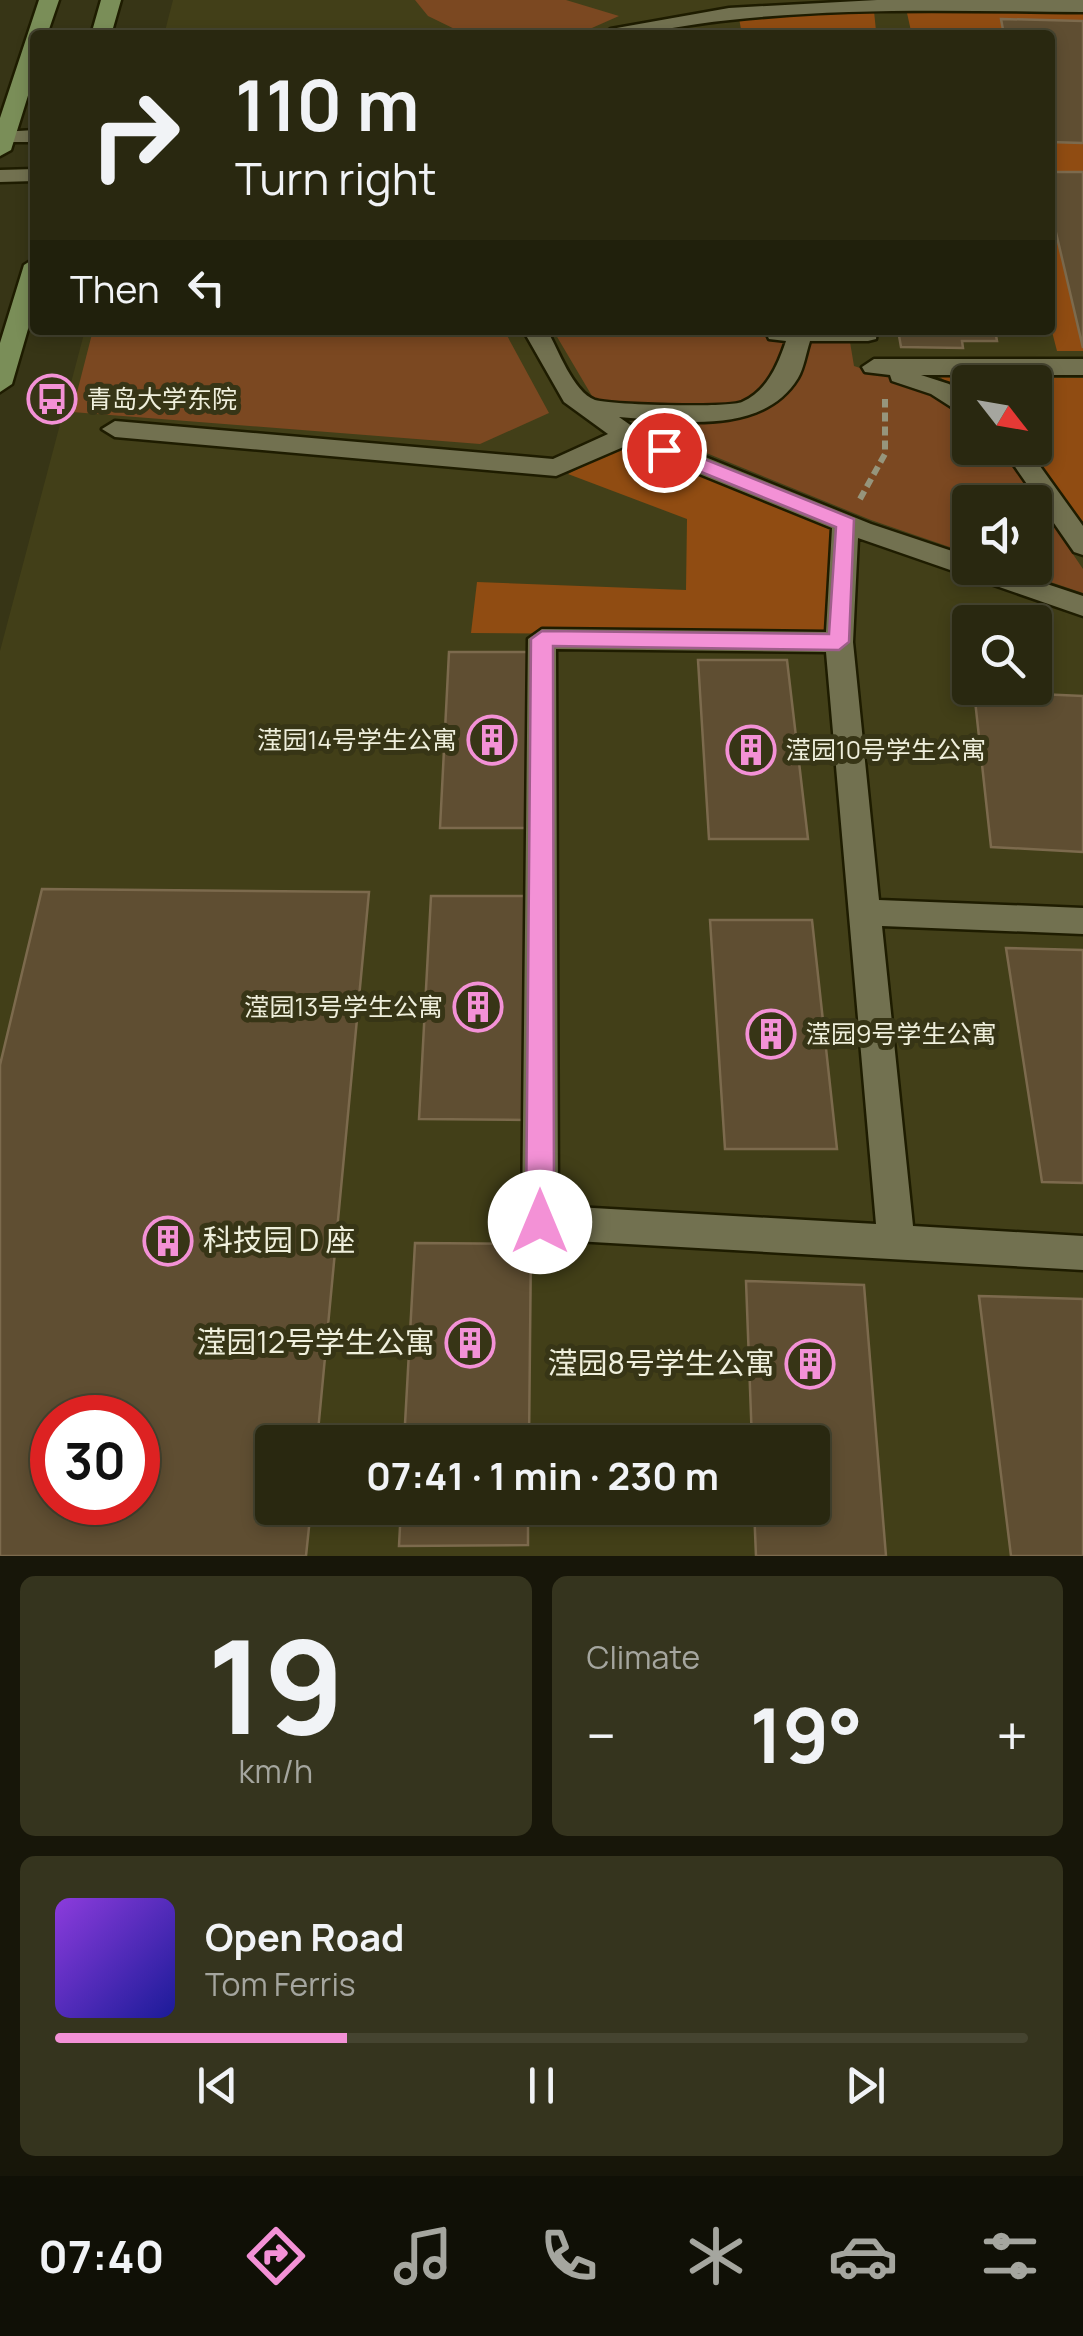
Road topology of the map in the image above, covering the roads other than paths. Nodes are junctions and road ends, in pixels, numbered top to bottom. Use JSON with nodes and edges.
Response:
{"nodes":[{"id":1,"x":49,"y":0,"type":"edge"},
{"id":2,"x":112,"y":0,"type":"edge"},
{"id":3,"x":1083,"y":6,"type":"edge"},
{"id":4,"x":730,"y":24,"type":"edge"},
{"id":5,"x":39,"y":30,"type":"edge"},
{"id":6,"x":103,"y":30,"type":"edge"},
{"id":7,"x":665,"y":30,"type":"edge"},
{"id":8,"x":30,"y":57,"type":"edge"},
{"id":9,"x":30,"y":137,"type":"edge"},
{"id":10,"x":2,"y":143,"type":"edge"},
{"id":11,"x":30,"y":175,"type":"edge"},
{"id":12,"x":0,"y":176,"type":"edge"},
{"id":13,"x":30,"y":282,"type":"edge"},
{"id":14,"x":541,"y":335,"type":"edge"},
{"id":15,"x":788,"y":335,"type":"edge"},
{"id":16,"x":952,"y":367,"type":"edge"},
{"id":17,"x":1052,"y":367,"type":"edge"},
{"id":18,"x":1083,"y":367,"type":"edge"},
{"id":19,"x":0,"y":384,"type":"edge"},
{"id":20,"x":952,"y":397,"type":"edge"},
{"id":21,"x":588,"y":406,"type":"junction"},
{"id":22,"x":116,"y":428,"type":"dead end"},
{"id":23,"x":627,"y":435,"type":"junction"},
{"id":24,"x":1026,"y":465,"type":"edge"},
{"id":25,"x":846,"y":524,"type":"junction"},
{"id":26,"x":1083,"y":546,"type":"edge"},
{"id":27,"x":952,"y":560,"type":"edge"},
{"id":28,"x":1023,"y":585,"type":"edge"},
{"id":29,"x":1083,"y":606,"type":"edge"},
{"id":30,"x":839,"y":642,"type":"junction"},
{"id":31,"x":864,"y":912,"type":"junction"},
{"id":32,"x":1083,"y":921,"type":"edge"},
{"id":33,"x":896,"y":1243,"type":"junction"},
{"id":34,"x":1083,"y":1253,"type":"edge"}],
"edges":[{"from":1,"to":5,"type":"main road"},
{"from":2,"to":6,"type":"main road"},
{"from":3,"to":4,"type":"street"},
{"from":4,"to":7,"type":"street"},
{"from":8,"to":10,"type":"main road"},
{"from":9,"to":10,"type":"street"},
{"from":11,"to":12,"type":"street"},
{"from":13,"to":19,"type":"main road"},
{"from":14,"to":21,"type":"street"},
{"from":15,"to":21,"type":"street"},
{"from":16,"to":20,"type":"street"},
{"from":17,"to":18,"type":"street"},
{"from":21,"to":23,"type":"street"},
{"from":22,"to":23,"type":"street"},
{"from":23,"to":25,"type":"street"},
{"from":24,"to":26,"type":"street"},
{"from":25,"to":27,"type":"street"},
{"from":25,"to":30,"type":"street"},
{"from":28,"to":29,"type":"street"},
{"from":30,"to":31,"type":"street"},
{"from":30,"to":33,"type":"street"},
{"from":31,"to":32,"type":"street"},
{"from":31,"to":33,"type":"street"},
{"from":33,"to":34,"type":"street"}]}
